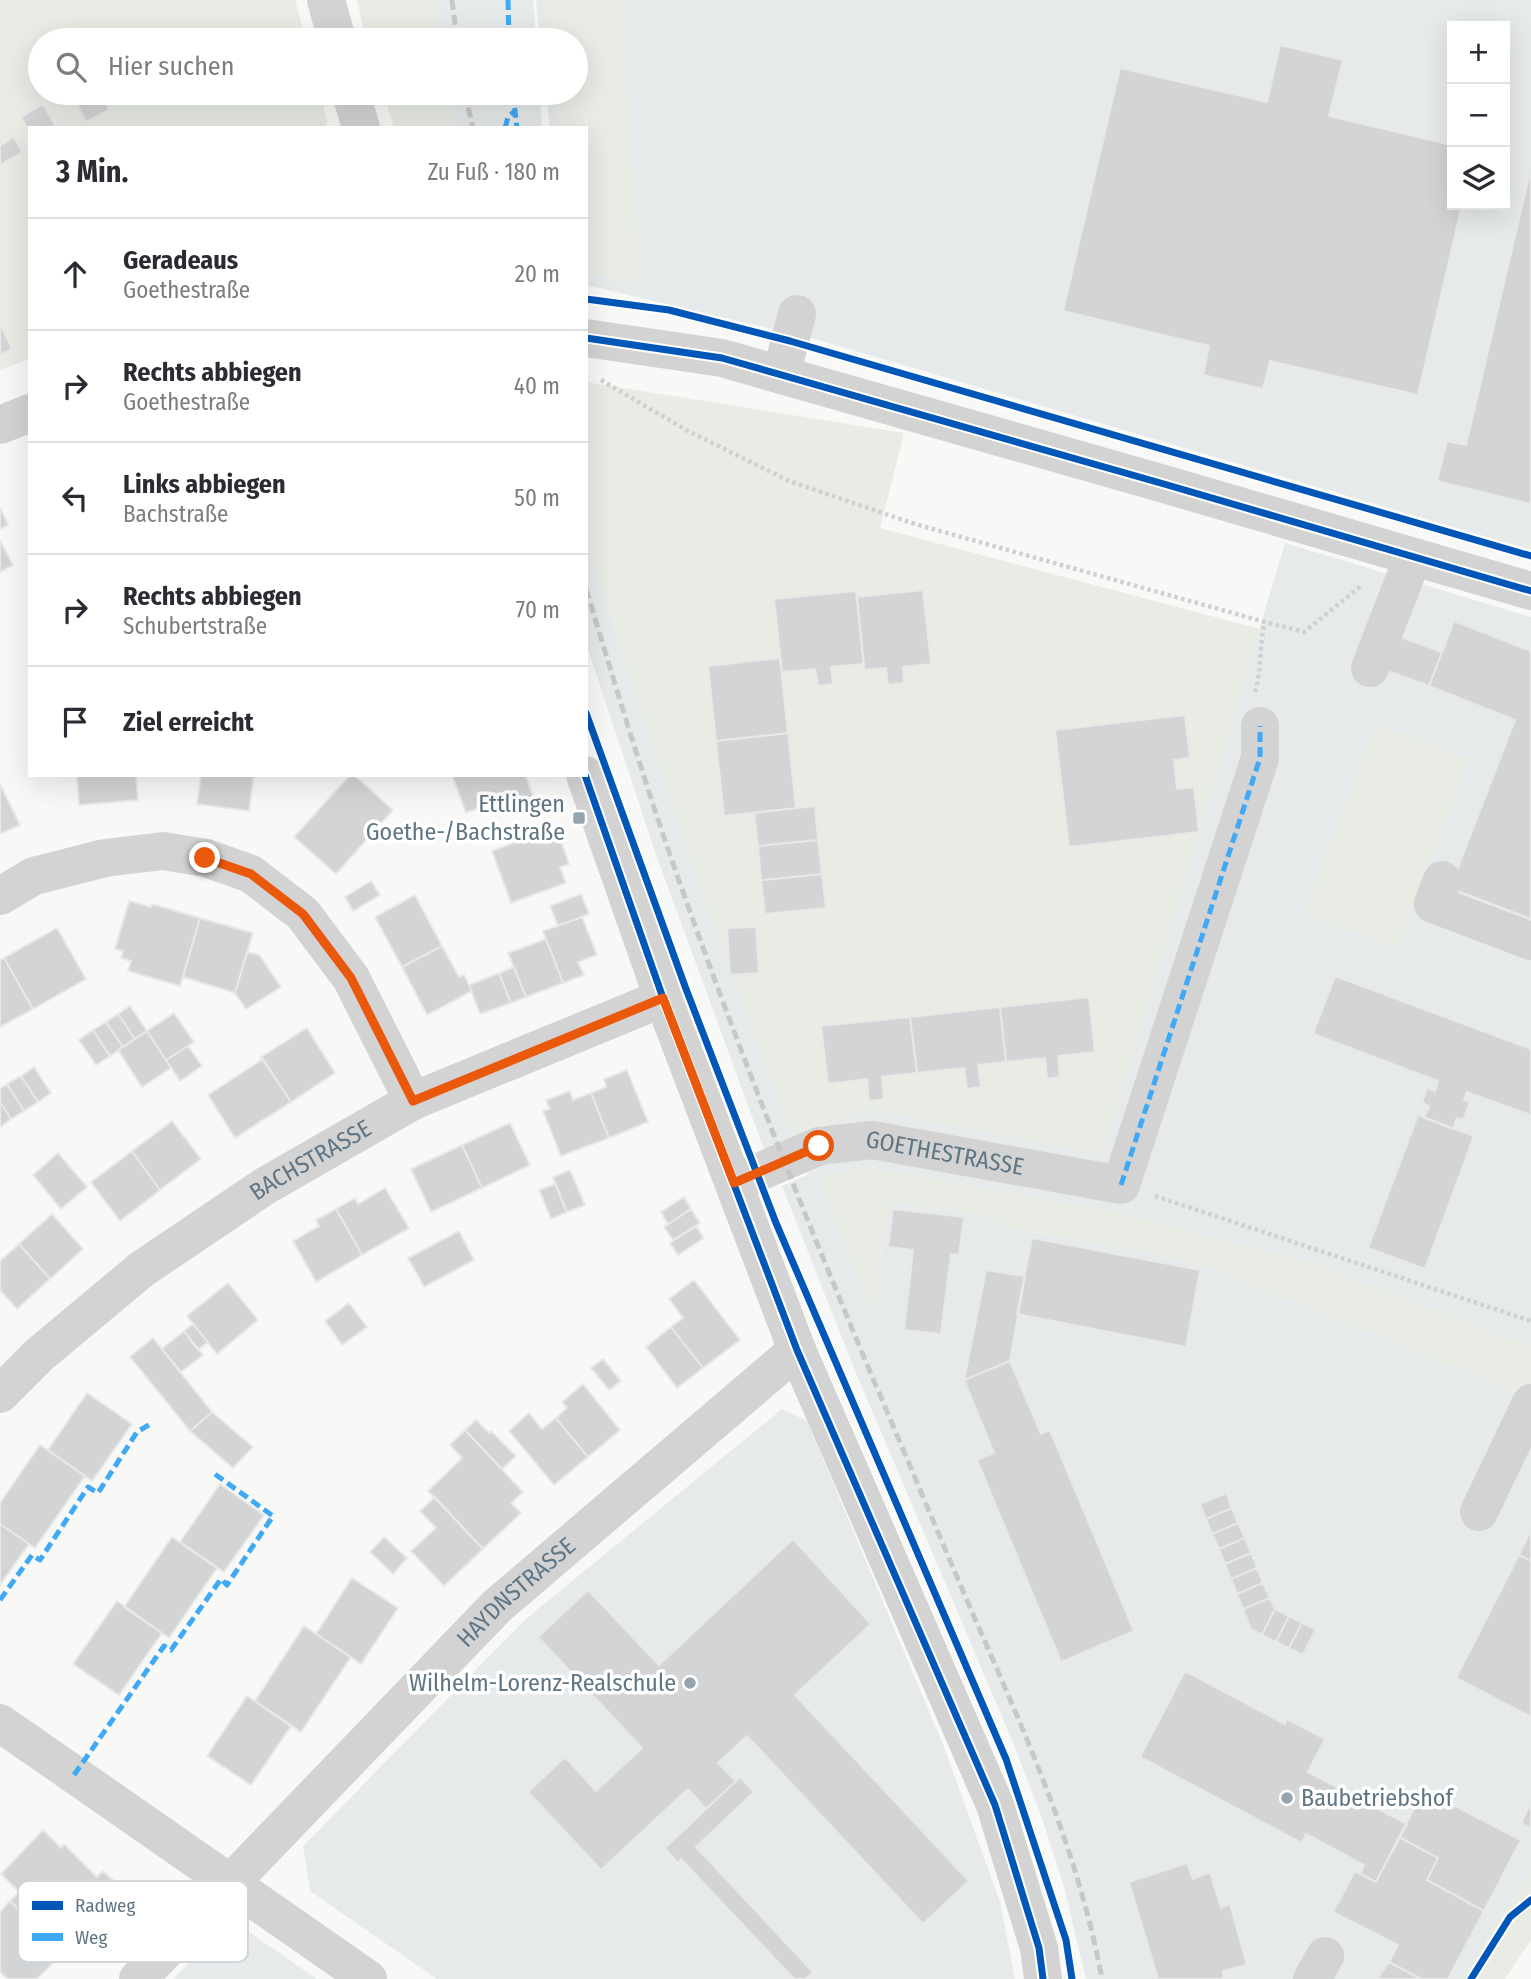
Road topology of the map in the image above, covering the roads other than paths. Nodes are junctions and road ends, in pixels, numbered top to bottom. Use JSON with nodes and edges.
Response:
{"nodes":[{"id":1,"x":326,"y":0,"type":"edge"},
{"id":2,"x":334,"y":28,"type":"edge"},
{"id":3,"x":354,"y":105,"type":"edge"},
{"id":4,"x":360,"y":126,"type":"edge"},
{"id":5,"x":797,"y":314,"type":"dead end"},
{"id":6,"x":588,"y":338,"type":"edge"},
{"id":7,"x":781,"y":375,"type":"junction"},
{"id":8,"x":28,"y":414,"type":"edge"},
{"id":9,"x":0,"y":425,"type":"edge"},
{"id":10,"x":1407,"y":555,"type":"junction"},
{"id":11,"x":1531,"y":591,"type":"edge"},
{"id":12,"x":1370,"y":668,"type":"dead end"},
{"id":13,"x":1257,"y":713,"type":"road end"},
{"id":14,"x":586,"y":777,"type":"edge"},
{"id":15,"x":1442,"y":880,"type":"dead end"},
{"id":16,"x":0,"y":896,"type":"edge"},
{"id":17,"x":1531,"y":941,"type":"edge"},
{"id":18,"x":663,"y":998,"type":"junction"},
{"id":19,"x":413,"y":1101,"type":"junction"},
{"id":20,"x":734,"y":1183,"type":"junction"},
{"id":21,"x":797,"y":1350,"type":"junction"},
{"id":22,"x":0,"y":1394,"type":"edge"},
{"id":23,"x":1531,"y":1403,"type":"edge"},
{"id":24,"x":1479,"y":1511,"type":"dead end"},
{"id":25,"x":0,"y":1723,"type":"edge"},
{"id":26,"x":228,"y":1881,"type":"edge"},
{"id":27,"x":235,"y":1881,"type":"edge"},
{"id":28,"x":248,"y":1895,"type":"edge"},
{"id":29,"x":155,"y":1962,"type":"edge"},
{"id":30,"x":138,"y":1979,"type":"edge"},
{"id":31,"x":368,"y":1979,"type":"edge"},
{"id":32,"x":1043,"y":1979,"type":"edge"}],
"edges":[{"from":1,"to":2,"type":"street"},
{"from":3,"to":4,"type":"street"},
{"from":5,"to":7,"type":"street"},
{"from":6,"to":7,"type":"street"},
{"from":7,"to":10,"type":"street"},
{"from":8,"to":9,"type":"street"},
{"from":10,"to":11,"type":"street"},
{"from":10,"to":12,"type":"street"},
{"from":13,"to":20,"type":"street","name":"GOETHESTRASSE"},
{"from":14,"to":18,"type":"street"},
{"from":15,"to":17,"type":"street"},
{"from":16,"to":19,"type":"street"},
{"from":18,"to":19,"type":"street","name":"BACHSTRASSE"},
{"from":18,"to":20,"type":"street"},
{"from":19,"to":22,"type":"street","name":"BACHSTRASSE"},
{"from":20,"to":21,"type":"street"},
{"from":21,"to":27,"type":"street","name":"HAYDNSTRASSE"},
{"from":21,"to":32,"type":"street"},
{"from":23,"to":24,"type":"street"},
{"from":25,"to":26,"type":"street"},
{"from":28,"to":31,"type":"street"},
{"from":29,"to":30,"type":"street","name":"HAYDNSTRASSE"}]}
